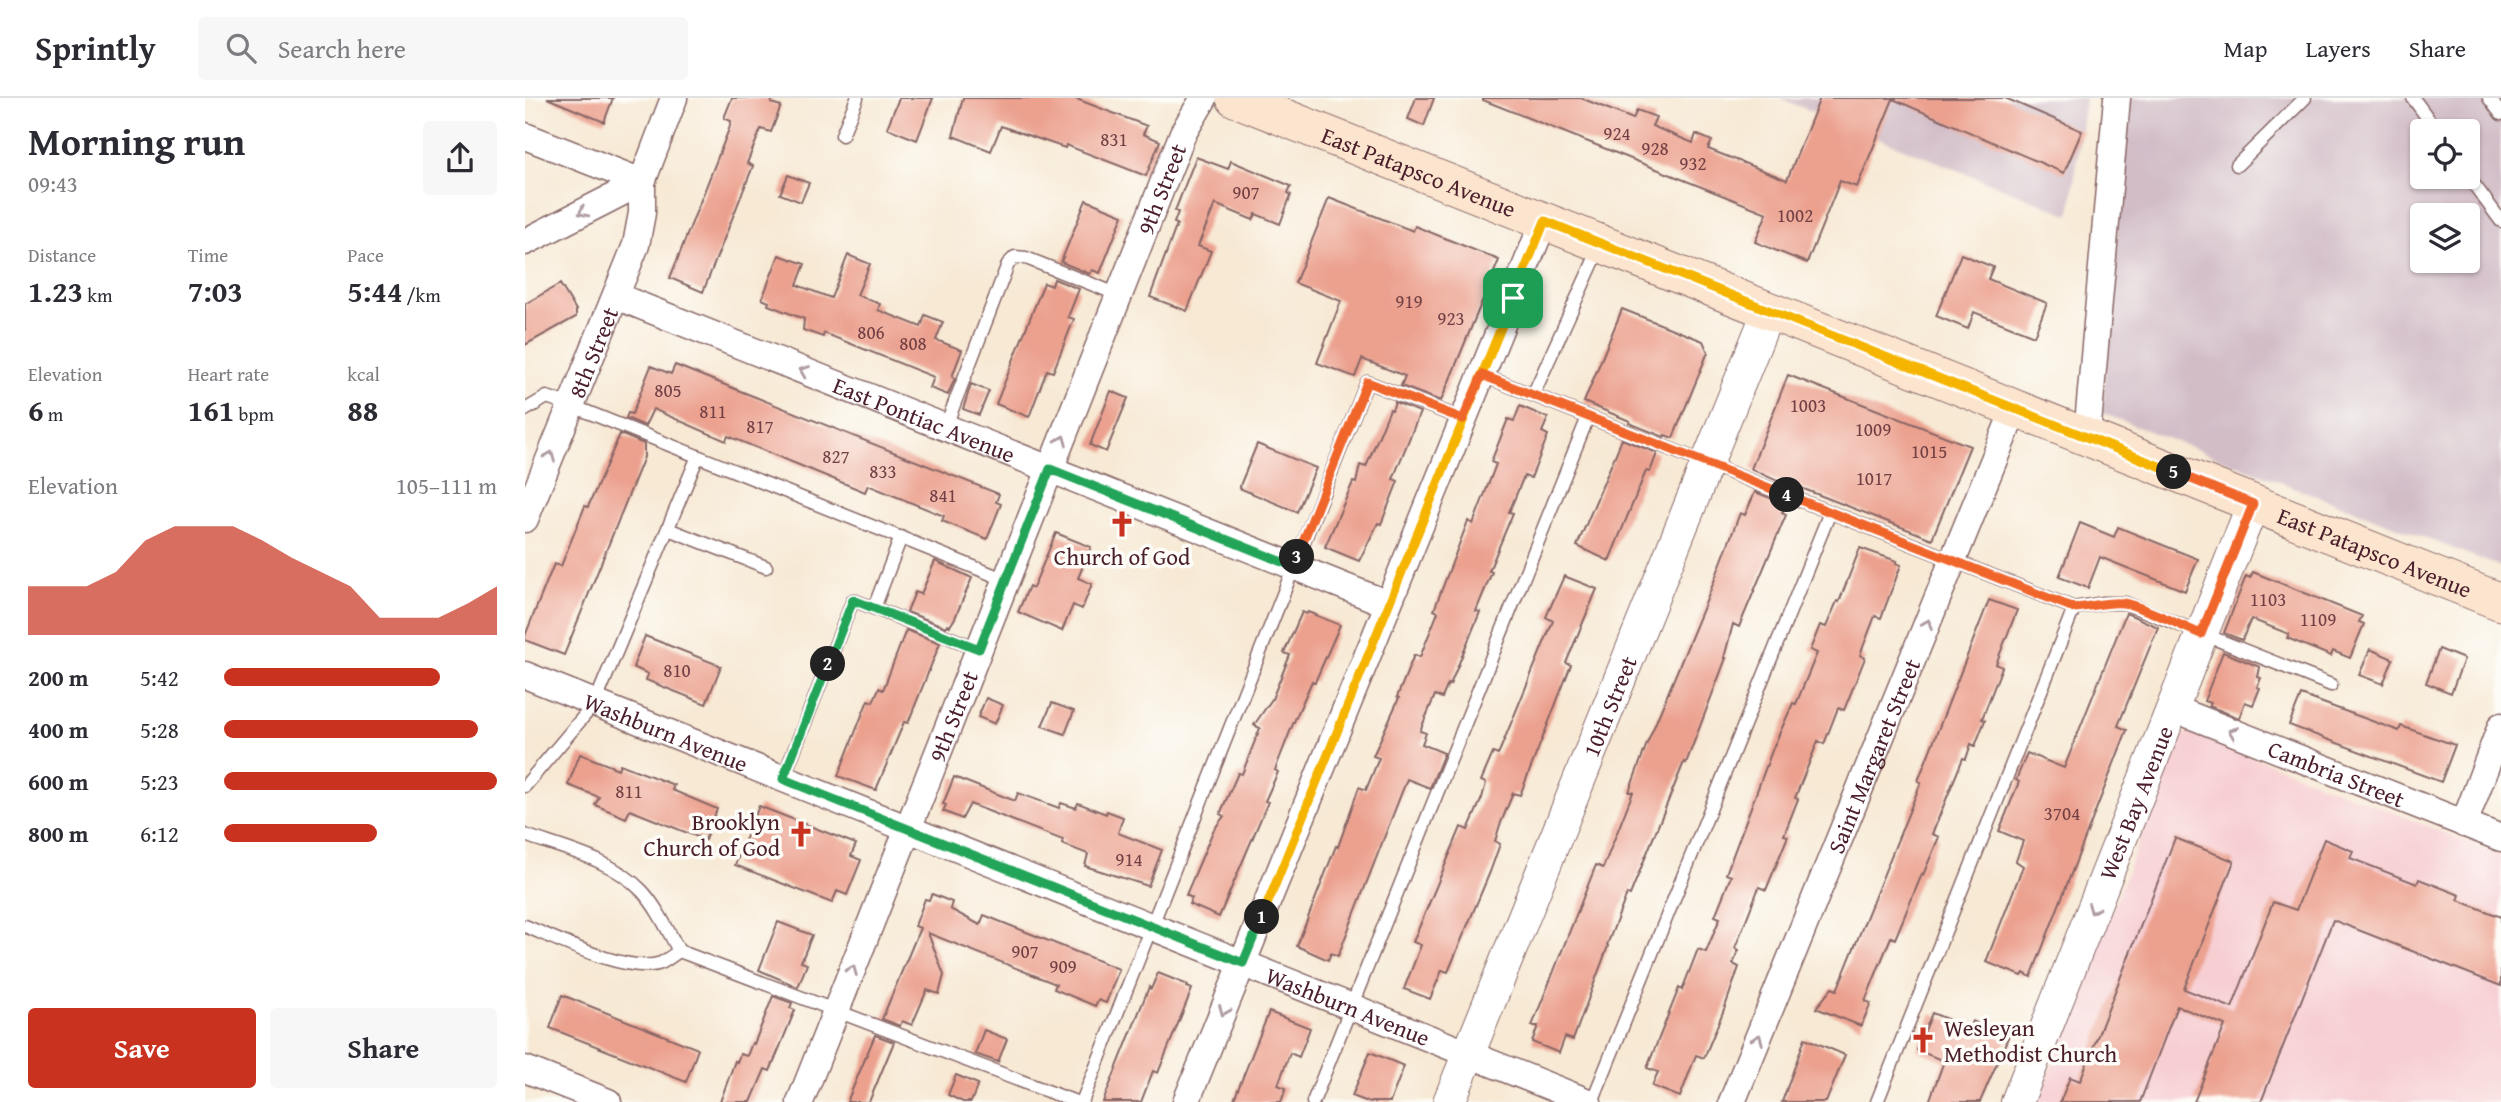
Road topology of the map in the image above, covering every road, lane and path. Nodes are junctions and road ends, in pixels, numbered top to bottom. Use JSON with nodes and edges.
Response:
{"nodes":[{"id":1,"x":674,"y":98,"type":"edge"},
{"id":2,"x":857,"y":98,"type":"edge"},
{"id":3,"x":1204,"y":98,"type":"edge"},
{"id":4,"x":1235,"y":98,"type":"edge"},
{"id":5,"x":2117,"y":98,"type":"edge"},
{"id":6,"x":2305,"y":98,"type":"edge"},
{"id":7,"x":2413,"y":98,"type":"edge"},
{"id":8,"x":2489,"y":98,"type":"edge"},
{"id":9,"x":2501,"y":114,"type":"edge"},
{"id":10,"x":2428,"y":119,"type":"edge"},
{"id":11,"x":842,"y":135,"type":"dead end"},
{"id":12,"x":525,"y":136,"type":"edge"},
{"id":13,"x":2237,"y":165,"type":"dead end"},
{"id":14,"x":642,"y":182,"type":"junction"},
{"id":15,"x":2477,"y":189,"type":"edge"},
{"id":16,"x":1545,"y":221,"type":"junction"},
{"id":17,"x":2501,"y":221,"type":"edge"},
{"id":18,"x":525,"y":242,"type":"edge"},
{"id":19,"x":1602,"y":244,"type":"junction"},
{"id":20,"x":1119,"y":295,"type":"junction"},
{"id":21,"x":616,"y":296,"type":"junction"},
{"id":22,"x":1769,"y":310,"type":"junction"},
{"id":23,"x":1482,"y":375,"type":"junction"},
{"id":24,"x":1533,"y":395,"type":"junction"},
{"id":25,"x":570,"y":405,"type":"junction"},
{"id":26,"x":2015,"y":408,"type":"junction"},
{"id":27,"x":525,"y":410,"type":"edge"},
{"id":28,"x":1588,"y":417,"type":"junction"},
{"id":29,"x":1463,"y":419,"type":"junction"},
{"id":30,"x":945,"y":428,"type":"junction"},
{"id":31,"x":2087,"y":436,"type":"junction"},
{"id":32,"x":698,"y":456,"type":"junction"},
{"id":33,"x":1708,"y":464,"type":"junction"},
{"id":34,"x":1050,"y":469,"type":"junction"},
{"id":35,"x":2253,"y":504,"type":"junction"},
{"id":36,"x":1831,"y":512,"type":"junction"},
{"id":37,"x":525,"y":519,"type":"edge"},
{"id":38,"x":668,"y":528,"type":"junction"},
{"id":39,"x":901,"y":537,"type":"junction"},
{"id":40,"x":1953,"y":560,"type":"junction"},
{"id":41,"x":1293,"y":566,"type":"junction"},
{"id":42,"x":767,"y":567,"type":"dead end"},
{"id":43,"x":1006,"y":580,"type":"junction"},
{"id":44,"x":2501,"y":602,"type":"edge"},
{"id":45,"x":1388,"y":604,"type":"junction"},
{"id":46,"x":874,"y":608,"type":"junction"},
{"id":47,"x":2074,"y":608,"type":"junction"},
{"id":48,"x":2201,"y":634,"type":"junction"},
{"id":49,"x":979,"y":649,"type":"junction"},
{"id":50,"x":525,"y":675,"type":"edge"},
{"id":51,"x":2331,"y":685,"type":"dead end"},
{"id":52,"x":595,"y":703,"type":"junction"},
{"id":53,"x":2172,"y":708,"type":"junction"},
{"id":54,"x":2501,"y":726,"type":"edge"},
{"id":55,"x":783,"y":779,"type":"junction"},
{"id":56,"x":525,"y":786,"type":"edge"},
{"id":57,"x":2465,"y":824,"type":"junction"},
{"id":58,"x":908,"y":828,"type":"junction"},
{"id":59,"x":525,"y":835,"type":"edge"},
{"id":60,"x":2501,"y":838,"type":"edge"},
{"id":61,"x":525,"y":926,"type":"edge"},
{"id":62,"x":1151,"y":926,"type":"junction"},
{"id":63,"x":679,"y":951,"type":"junction"},
{"id":64,"x":1243,"y":963,"type":"junction"},
{"id":65,"x":1352,"y":1007,"type":"junction"},
{"id":66,"x":836,"y":1010,"type":"junction"},
{"id":67,"x":1469,"y":1054,"type":"junction"},
{"id":68,"x":525,"y":1069,"type":"edge"},
{"id":69,"x":608,"y":1102,"type":"edge"},
{"id":70,"x":800,"y":1102,"type":"edge"},
{"id":71,"x":1076,"y":1102,"type":"edge"},
{"id":72,"x":1082,"y":1102,"type":"edge"},
{"id":73,"x":1186,"y":1102,"type":"edge"},
{"id":74,"x":1313,"y":1102,"type":"edge"},
{"id":75,"x":1449,"y":1102,"type":"edge"},
{"id":76,"x":1590,"y":1102,"type":"edge"},
{"id":77,"x":1732,"y":1102,"type":"edge"},
{"id":78,"x":1877,"y":1102,"type":"edge"},
{"id":79,"x":2017,"y":1102,"type":"edge"}],
"edges":[{"from":1,"to":14,"type":"street","name":"8th Street"},
{"from":2,"to":11,"type":"lane"},
{"from":3,"to":20,"type":"street","name":"9th Street"},
{"from":4,"to":16,"type":"main road","name":"East Patapsco Avenue"},
{"from":5,"to":31,"type":"street"},
{"from":6,"to":13,"type":"lane"},
{"from":7,"to":10,"type":"lane"},
{"from":8,"to":9,"type":"lane"},
{"from":12,"to":14,"type":"street"},
{"from":14,"to":18,"type":"street","one_way":true},
{"from":14,"to":21,"type":"street","name":"8th Street"},
{"from":15,"to":17,"type":"lane"},
{"from":16,"to":19,"type":"main road","name":"East Patapsco Avenue"},
{"from":16,"to":23,"type":"street"},
{"from":19,"to":22,"type":"main road","name":"East Patapsco Avenue"},
{"from":19,"to":24,"type":"lane"},
{"from":20,"to":30,"type":"lane"},
{"from":34,"to":20,"type":"street","name":"9th Street","one_way":true},
{"from":21,"to":25,"type":"street","name":"8th Street"},
{"from":30,"to":21,"type":"street","name":"East Pontiac Avenue","one_way":true},
{"from":22,"to":26,"type":"main road","name":"East Patapsco Avenue"},
{"from":22,"to":33,"type":"street","name":"10th Street"},
{"from":23,"to":24,"type":"lane"},
{"from":23,"to":29,"type":"street"},
{"from":24,"to":28,"type":"lane"},
{"from":25,"to":27,"type":"lane"},
{"from":25,"to":32,"type":"lane"},
{"from":37,"to":25,"type":"street","name":"8th Street","one_way":true},
{"from":26,"to":31,"type":"main road","name":"East Patapsco Avenue"},
{"from":26,"to":40,"type":"street","name":"Saint Margaret Street"},
{"from":28,"to":33,"type":"lane"},
{"from":28,"to":65,"type":"lane"},
{"from":29,"to":41,"type":"lane"},
{"from":29,"to":45,"type":"street"},
{"from":30,"to":34,"type":"street","name":"East Pontiac Avenue"},
{"from":31,"to":35,"type":"main road","name":"East Patapsco Avenue"},
{"from":32,"to":38,"type":"lane"},
{"from":32,"to":39,"type":"lane"},
{"from":33,"to":36,"type":"lane"},
{"from":33,"to":67,"type":"street","name":"10th Street"},
{"from":34,"to":41,"type":"street","name":"East Pontiac Avenue"},
{"from":34,"to":43,"type":"street","name":"9th Street"},
{"from":35,"to":44,"type":"main road","name":"East Patapsco Avenue"},
{"from":35,"to":48,"type":"street","name":"West Bay Avenue"},
{"from":36,"to":40,"type":"lane"},
{"from":36,"to":76,"type":"lane"},
{"from":38,"to":42,"type":"lane"},
{"from":38,"to":52,"type":"lane"},
{"from":39,"to":43,"type":"lane"},
{"from":39,"to":46,"type":"lane"},
{"from":40,"to":47,"type":"lane"},
{"from":77,"to":40,"type":"street","name":"Saint Margaret Street","one_way":true},
{"from":41,"to":45,"type":"street","name":"East Pontiac Avenue"},
{"from":41,"to":62,"type":"lane"},
{"from":43,"to":49,"type":"street","name":"9th Street"},
{"from":45,"to":64,"type":"street"},
{"from":46,"to":49,"type":"lane"},
{"from":46,"to":55,"type":"lane"},
{"from":47,"to":48,"type":"lane"},
{"from":47,"to":78,"type":"lane"},
{"from":48,"to":51,"type":"lane"},
{"from":48,"to":53,"type":"street","name":"West Bay Avenue"},
{"from":49,"to":58,"type":"street","name":"9th Street"},
{"from":50,"to":52,"type":"street","name":"Washburn Avenue"},
{"from":52,"to":55,"type":"street","name":"Washburn Avenue"},
{"from":52,"to":56,"type":"lane"},
{"from":57,"to":53,"type":"street","name":"Cambria Street","one_way":true},
{"from":53,"to":79,"type":"street","name":"West Bay Avenue","one_way":true},
{"from":54,"to":57,"type":"street"},
{"from":55,"to":58,"type":"street","name":"Washburn Avenue"},
{"from":57,"to":60,"type":"street","name":"Cambria Street"},
{"from":58,"to":62,"type":"street","name":"Washburn Avenue"},
{"from":66,"to":58,"type":"street","name":"9th Street","one_way":true},
{"from":59,"to":63,"type":"lane"},
{"from":61,"to":63,"type":"lane"},
{"from":62,"to":64,"type":"street","name":"Washburn Avenue"},
{"from":62,"to":72,"type":"lane"},
{"from":63,"to":66,"type":"lane"},
{"from":64,"to":65,"type":"street","name":"Washburn Avenue"},
{"from":64,"to":73,"type":"street","one_way":true},
{"from":65,"to":67,"type":"street","name":"Washburn Avenue"},
{"from":65,"to":74,"type":"lane"},
{"from":66,"to":70,"type":"street","name":"9th Street"},
{"from":66,"to":71,"type":"lane"},
{"from":67,"to":75,"type":"street","name":"10th Street"},
{"from":67,"to":76,"type":"street","name":"Washburn Avenue"},
{"from":68,"to":69,"type":"street"}]}
